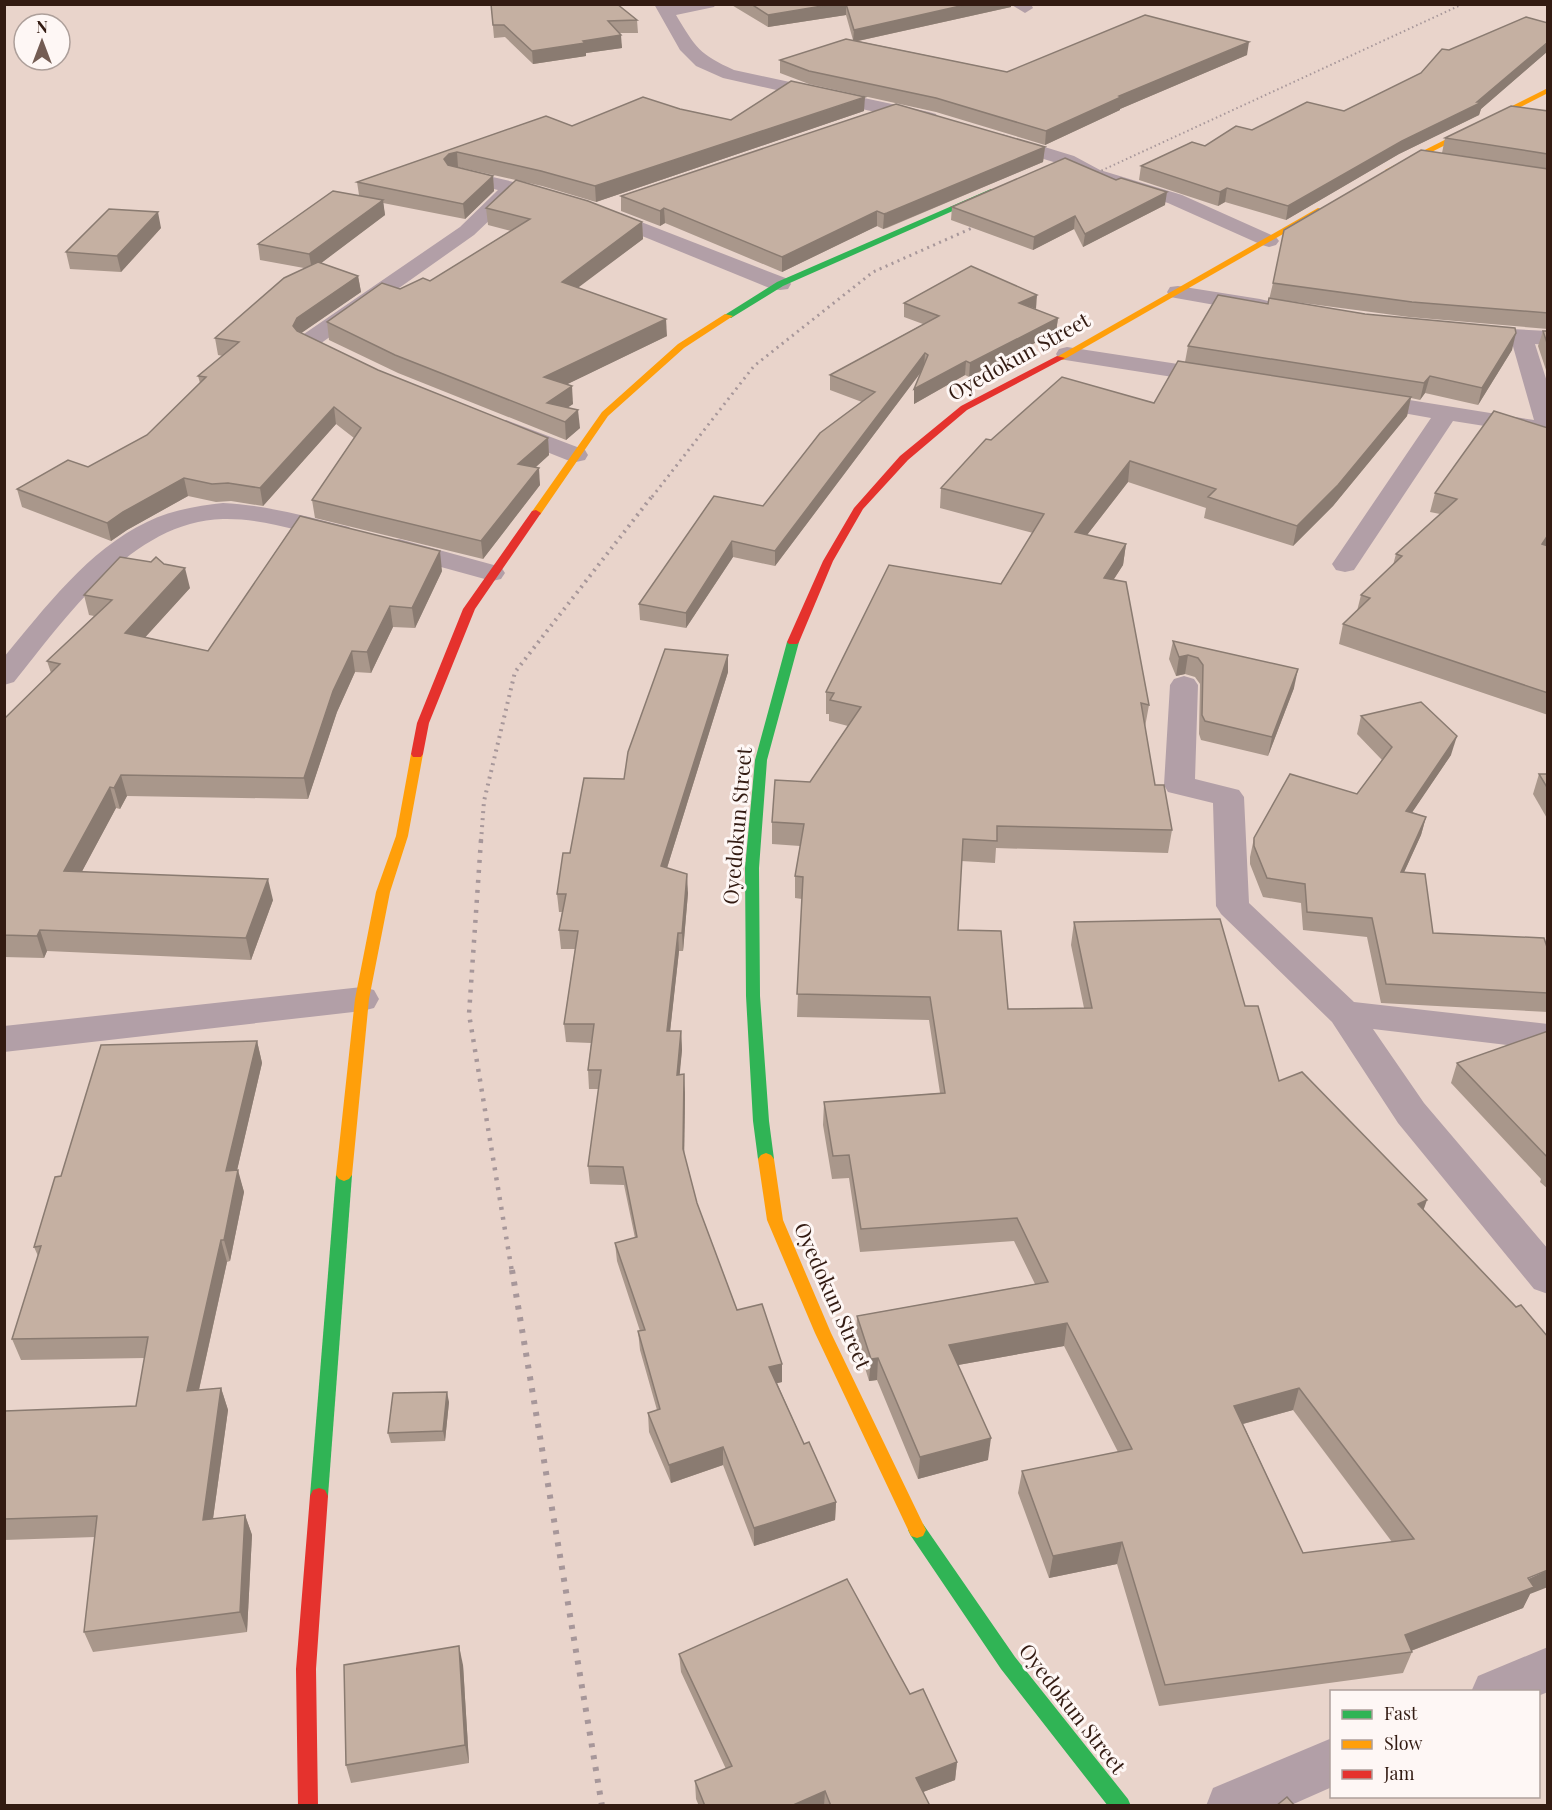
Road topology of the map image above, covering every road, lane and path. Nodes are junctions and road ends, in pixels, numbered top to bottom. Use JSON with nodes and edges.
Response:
{"nodes":[{"id":1,"x":708,"y":4,"type":"edge"},
{"id":2,"x":664,"y":8,"type":"edge"},
{"id":3,"x":1548,"y":90,"type":"edge"},
{"id":4,"x":895,"y":110,"type":"junction"},
{"id":5,"x":858,"y":123,"type":"edge"},
{"id":6,"x":950,"y":124,"type":"edge"},
{"id":7,"x":982,"y":134,"type":"edge"},
{"id":8,"x":1417,"y":157,"type":"junction"},
{"id":9,"x":1067,"y":160,"type":"junction"},
{"id":10,"x":1449,"y":162,"type":"edge"},
{"id":11,"x":1046,"y":169,"type":"edge"},
{"id":12,"x":458,"y":175,"type":"edge"},
{"id":13,"x":1377,"y":177,"type":"edge"},
{"id":14,"x":513,"y":187,"type":"junction"},
{"id":15,"x":1005,"y":187,"type":"edge"},
{"id":16,"x":628,"y":200,"type":"edge"},
{"id":17,"x":1338,"y":200,"type":"edge"},
{"id":18,"x":597,"y":211,"type":"junction"},
{"id":19,"x":1269,"y":241,"type":"junction"},
{"id":20,"x":780,"y":284,"type":"junction"},
{"id":21,"x":1178,"y":292,"type":"junction"},
{"id":22,"x":1277,"y":309,"type":"edge"},
{"id":23,"x":1455,"y":333,"type":"edge"},
{"id":24,"x":1522,"y":338,"type":"junction"},
{"id":25,"x":1548,"y":338,"type":"edge"},
{"id":26,"x":329,"y":351,"type":"edge"},
{"id":27,"x":1067,"y":354,"type":"junction"},
{"id":28,"x":1233,"y":380,"type":"edge"},
{"id":29,"x":1339,"y":396,"type":"edge"},
{"id":30,"x":1446,"y":413,"type":"junction"},
{"id":31,"x":488,"y":420,"type":"edge"},
{"id":32,"x":1548,"y":428,"type":"edge"},
{"id":33,"x":576,"y":455,"type":"junction"},
{"id":34,"x":1345,"y":564,"type":"dead end"},
{"id":35,"x":492,"y":573,"type":"junction"},
{"id":36,"x":4,"y":676,"type":"edge"},
{"id":37,"x":1184,"y":685,"type":"dead end"},
{"id":38,"x":362,"y":999,"type":"junction"},
{"id":39,"x":1344,"y":1013,"type":"junction"},
{"id":40,"x":1548,"y":1037,"type":"edge"},
{"id":41,"x":4,"y":1039,"type":"edge"},
{"id":42,"x":1548,"y":1278,"type":"edge"},
{"id":43,"x":1548,"y":1669,"type":"edge"},
{"id":44,"x":1500,"y":1690,"type":"edge"},
{"id":45,"x":1330,"y":1763,"type":"edge"},
{"id":46,"x":308,"y":1806,"type":"edge"},
{"id":47,"x":1121,"y":1806,"type":"edge"},
{"id":48,"x":1231,"y":1806,"type":"edge"}],
"edges":[{"from":1,"to":2,"type":"street"},
{"from":2,"to":4,"type":"street"},
{"from":3,"to":8,"type":"street"},
{"from":4,"to":5,"type":"street"},
{"from":4,"to":6,"type":"street"},
{"from":7,"to":9,"type":"street"},
{"from":8,"to":10,"type":"street"},
{"from":8,"to":13,"type":"street"},
{"from":9,"to":11,"type":"street"},
{"from":9,"to":19,"type":"street"},
{"from":12,"to":14,"type":"street"},
{"from":14,"to":18,"type":"street"},
{"from":14,"to":26,"type":"street"},
{"from":15,"to":20,"type":"street"},
{"from":16,"to":18,"type":"street"},
{"from":17,"to":19,"type":"street","name":"Oyedokun Street"},
{"from":18,"to":20,"type":"street"},
{"from":19,"to":21,"type":"street","name":"Oyedokun Street"},
{"from":20,"to":33,"type":"street"},
{"from":21,"to":22,"type":"street"},
{"from":21,"to":27,"type":"street","name":"Oyedokun Street"},
{"from":23,"to":24,"type":"street"},
{"from":24,"to":25,"type":"street"},
{"from":24,"to":32,"type":"street"},
{"from":27,"to":28,"type":"street"},
{"from":27,"to":47,"type":"street","name":"Oyedokun Street"},
{"from":29,"to":30,"type":"street"},
{"from":30,"to":32,"type":"street"},
{"from":30,"to":34,"type":"street"},
{"from":31,"to":33,"type":"street"},
{"from":33,"to":35,"type":"street"},
{"from":35,"to":36,"type":"street"},
{"from":35,"to":38,"type":"street"},
{"from":37,"to":39,"type":"street"},
{"from":38,"to":41,"type":"street"},
{"from":38,"to":46,"type":"street"},
{"from":39,"to":40,"type":"street"},
{"from":39,"to":42,"type":"street"},
{"from":43,"to":44,"type":"street"},
{"from":45,"to":48,"type":"street"}]}
